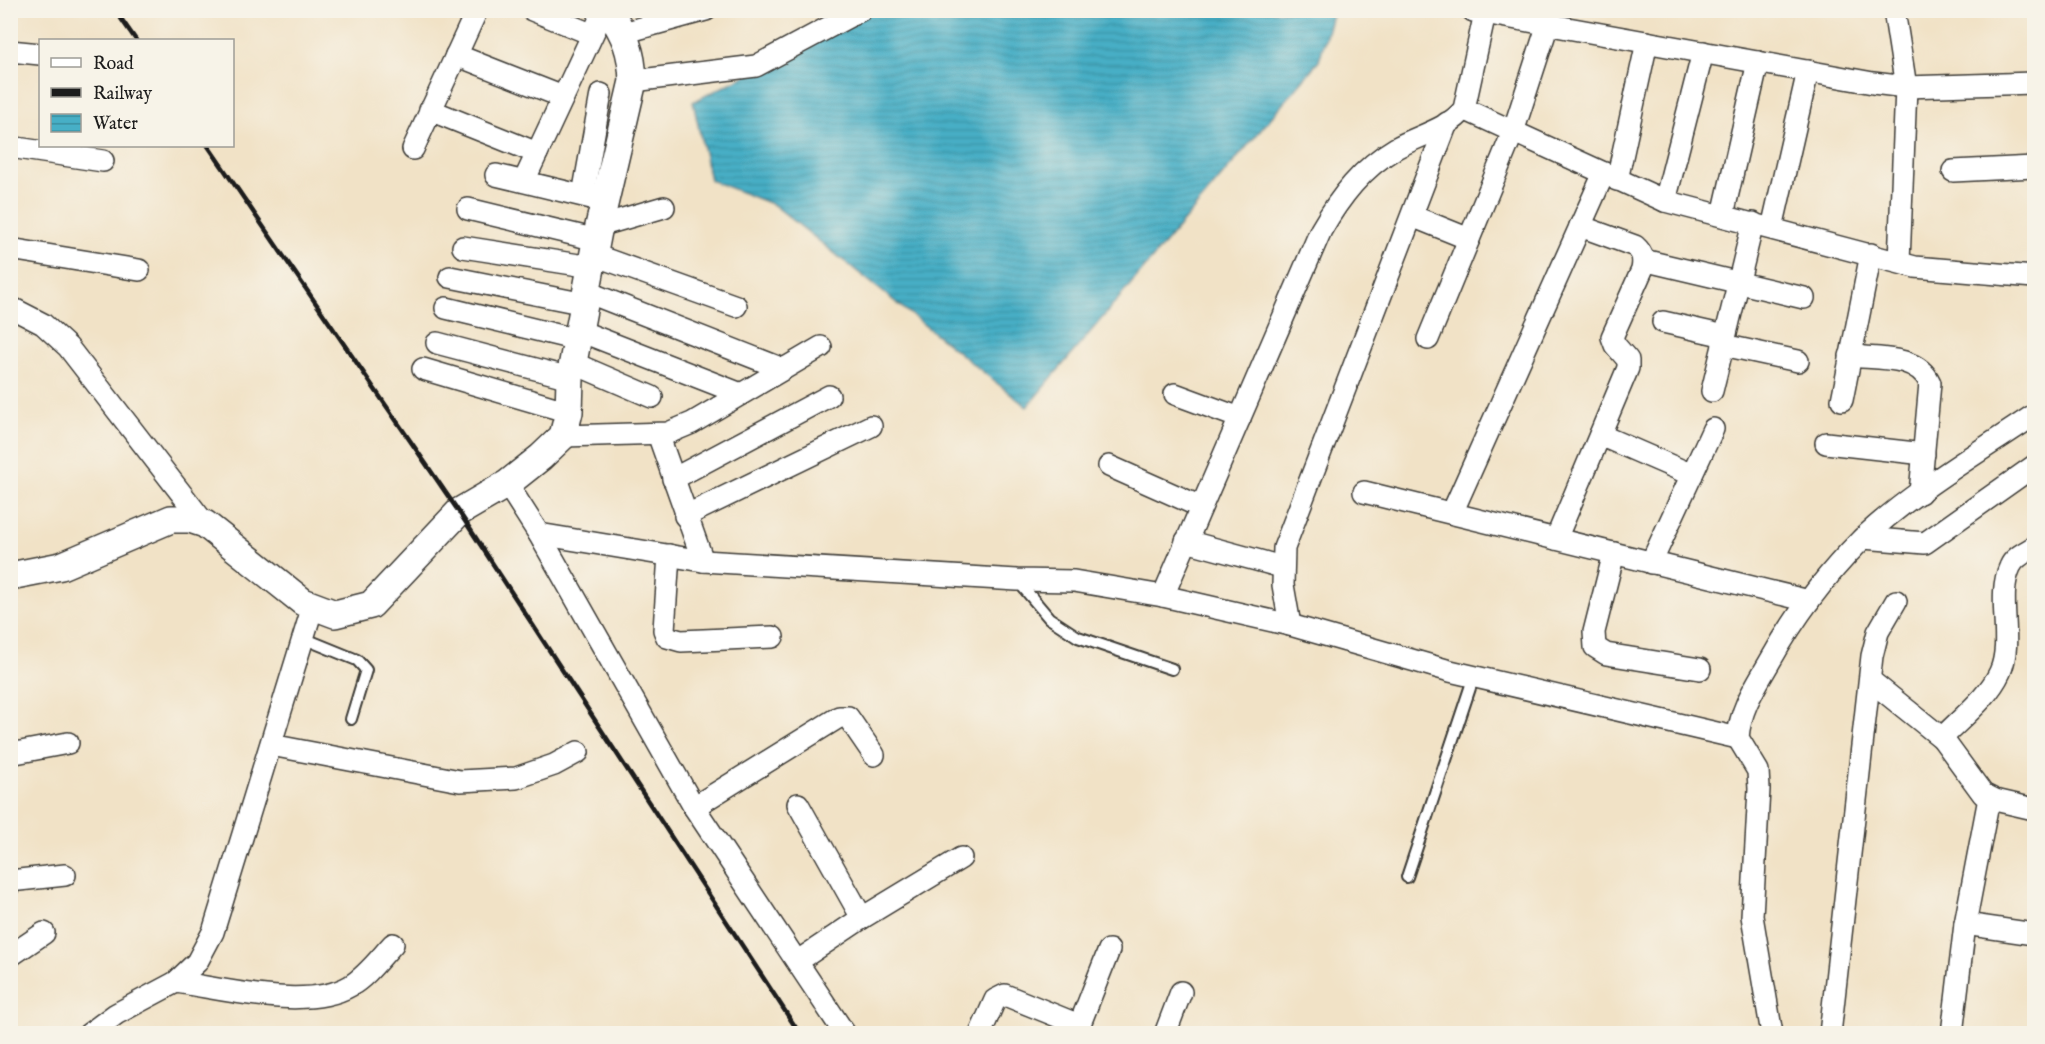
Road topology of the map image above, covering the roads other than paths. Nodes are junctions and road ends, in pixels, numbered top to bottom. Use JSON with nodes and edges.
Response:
{"nodes":[{"id":1,"x":477,"y":10,"type":"edge"},
{"id":2,"x":532,"y":10,"type":"edge"},
{"id":3,"x":604,"y":10,"type":"edge"},
{"id":4,"x":609,"y":10,"type":"edge"},
{"id":5,"x":706,"y":10,"type":"edge"},
{"id":6,"x":1894,"y":10,"type":"edge"},
{"id":7,"x":858,"y":11,"type":"edge"},
{"id":8,"x":1479,"y":12,"type":"edge"},
{"id":9,"x":1548,"y":24,"type":"junction"},
{"id":10,"x":623,"y":33,"type":"junction"},
{"id":11,"x":591,"y":34,"type":"junction"},
{"id":12,"x":1647,"y":42,"type":"junction"},
{"id":13,"x":10,"y":51,"type":"edge"},
{"id":14,"x":1703,"y":52,"type":"junction"},
{"id":15,"x":39,"y":54,"type":"edge"},
{"id":16,"x":456,"y":55,"type":"junction"},
{"id":17,"x":1758,"y":62,"type":"junction"},
{"id":18,"x":1808,"y":71,"type":"junction"},
{"id":19,"x":633,"y":81,"type":"junction"},
{"id":20,"x":2034,"y":83,"type":"edge"},
{"id":21,"x":1906,"y":87,"type":"junction"},
{"id":22,"x":601,"y":94,"type":"dead end"},
{"id":23,"x":563,"y":97,"type":"junction"},
{"id":24,"x":1464,"y":109,"type":"junction"},
{"id":25,"x":430,"y":110,"type":"junction"},
{"id":26,"x":1447,"y":123,"type":"junction"},
{"id":27,"x":1514,"y":132,"type":"junction"},
{"id":28,"x":10,"y":147,"type":"edge"},
{"id":29,"x":413,"y":149,"type":"dead end"},
{"id":30,"x":537,"y":153,"type":"junction"},
{"id":31,"x":103,"y":161,"type":"dead end"},
{"id":32,"x":2034,"y":167,"type":"edge"},
{"id":33,"x":1953,"y":171,"type":"dead end"},
{"id":34,"x":496,"y":175,"type":"dead end"},
{"id":35,"x":1610,"y":176,"type":"junction"},
{"id":36,"x":524,"y":181,"type":"junction"},
{"id":37,"x":1665,"y":201,"type":"junction"},
{"id":38,"x":664,"y":207,"type":"dead end"},
{"id":39,"x":468,"y":209,"type":"dead end"},
{"id":40,"x":1723,"y":215,"type":"junction"},
{"id":41,"x":1412,"y":216,"type":"junction"},
{"id":42,"x":1762,"y":225,"type":"junction"},
{"id":43,"x":1580,"y":226,"type":"junction"},
{"id":44,"x":1469,"y":239,"type":"junction"},
{"id":45,"x":463,"y":247,"type":"dead end"},
{"id":46,"x":593,"y":247,"type":"junction"},
{"id":47,"x":10,"y":249,"type":"edge"},
{"id":48,"x":1871,"y":254,"type":"junction"},
{"id":49,"x":1643,"y":260,"type":"junction"},
{"id":50,"x":1899,"y":262,"type":"junction"},
{"id":51,"x":139,"y":270,"type":"dead end"},
{"id":52,"x":450,"y":277,"type":"dead end"},
{"id":53,"x":2034,"y":278,"type":"edge"},
{"id":54,"x":1738,"y":284,"type":"junction"},
{"id":55,"x":1804,"y":298,"type":"dead end"},
{"id":56,"x":736,"y":306,"type":"dead end"},
{"id":57,"x":10,"y":307,"type":"edge"},
{"id":58,"x":446,"y":308,"type":"dead end"},
{"id":59,"x":1663,"y":322,"type":"dead end"},
{"id":60,"x":1428,"y":339,"type":"dead end"},
{"id":61,"x":1724,"y":340,"type":"junction"},
{"id":62,"x":437,"y":343,"type":"dead end"},
{"id":63,"x":821,"y":347,"type":"dead end"},
{"id":64,"x":575,"y":353,"type":"junction"},
{"id":65,"x":1850,"y":356,"type":"junction"},
{"id":66,"x":1798,"y":361,"type":"dead end"},
{"id":67,"x":423,"y":369,"type":"dead end"},
{"id":68,"x":783,"y":369,"type":"junction"},
{"id":69,"x":1712,"y":391,"type":"dead end"},
{"id":70,"x":741,"y":394,"type":"junction"},
{"id":71,"x":1175,"y":394,"type":"dead end"},
{"id":72,"x":829,"y":396,"type":"dead end"},
{"id":73,"x":652,"y":397,"type":"dead end"},
{"id":74,"x":1842,"y":399,"type":"dead end"},
{"id":75,"x":2034,"y":415,"type":"edge"},
{"id":76,"x":1239,"y":418,"type":"junction"},
{"id":77,"x":566,"y":424,"type":"junction"},
{"id":78,"x":871,"y":426,"type":"dead end"},
{"id":79,"x":1713,"y":429,"type":"dead end"},
{"id":80,"x":658,"y":434,"type":"junction"},
{"id":81,"x":1600,"y":435,"type":"junction"},
{"id":82,"x":1826,"y":443,"type":"dead end"},
{"id":83,"x":1924,"y":454,"type":"junction"},
{"id":84,"x":1109,"y":466,"type":"dead end"},
{"id":85,"x":2034,"y":466,"type":"edge"},
{"id":86,"x":1692,"y":475,"type":"junction"},
{"id":87,"x":673,"y":479,"type":"junction"},
{"id":88,"x":507,"y":484,"type":"junction"},
{"id":89,"x":1364,"y":492,"type":"dead end"},
{"id":90,"x":1920,"y":493,"type":"junction"},
{"id":91,"x":1201,"y":507,"type":"junction"},
{"id":92,"x":1452,"y":513,"type":"junction"},
{"id":93,"x":685,"y":516,"type":"junction"},
{"id":94,"x":205,"y":524,"type":"junction"},
{"id":95,"x":539,"y":534,"type":"junction"},
{"id":96,"x":1863,"y":538,"type":"junction"},
{"id":97,"x":1556,"y":539,"type":"junction"},
{"id":98,"x":1186,"y":541,"type":"junction"},
{"id":99,"x":2034,"y":547,"type":"edge"},
{"id":100,"x":1614,"y":553,"type":"junction"},
{"id":101,"x":669,"y":555,"type":"junction"},
{"id":102,"x":703,"y":561,"type":"junction"},
{"id":103,"x":1652,"y":563,"type":"junction"},
{"id":104,"x":1282,"y":567,"type":"junction"},
{"id":105,"x":10,"y":576,"type":"edge"},
{"id":106,"x":1017,"y":580,"type":"junction"},
{"id":107,"x":1162,"y":596,"type":"junction"},
{"id":108,"x":1809,"y":601,"type":"junction"},
{"id":109,"x":1896,"y":601,"type":"dead end"},
{"id":110,"x":313,"y":606,"type":"junction"},
{"id":111,"x":1290,"y":625,"type":"junction"},
{"id":112,"x":774,"y":637,"type":"dead end"},
{"id":113,"x":303,"y":638,"type":"junction"},
{"id":114,"x":1172,"y":669,"type":"dead end"},
{"id":115,"x":1700,"y":669,"type":"dead end"},
{"id":116,"x":1474,"y":676,"type":"junction"},
{"id":117,"x":1871,"y":681,"type":"junction"},
{"id":118,"x":351,"y":719,"type":"dead end"},
{"id":119,"x":1738,"y":738,"type":"junction"},
{"id":120,"x":1942,"y":738,"type":"junction"},
{"id":121,"x":68,"y":743,"type":"dead end"},
{"id":122,"x":271,"y":745,"type":"junction"},
{"id":123,"x":578,"y":752,"type":"dead end"},
{"id":124,"x":10,"y":754,"type":"edge"},
{"id":125,"x":874,"y":755,"type":"dead end"},
{"id":126,"x":1989,"y":798,"type":"junction"},
{"id":127,"x":798,"y":804,"type":"dead end"},
{"id":128,"x":694,"y":807,"type":"junction"},
{"id":129,"x":2034,"y":809,"type":"edge"},
{"id":130,"x":961,"y":858,"type":"dead end"},
{"id":131,"x":65,"y":875,"type":"dead end"},
{"id":132,"x":1407,"y":877,"type":"dead end"},
{"id":133,"x":10,"y":881,"type":"edge"},
{"id":134,"x":862,"y":918,"type":"junction"},
{"id":135,"x":1965,"y":924,"type":"junction"},
{"id":136,"x":44,"y":933,"type":"dead end"},
{"id":137,"x":2034,"y":934,"type":"edge"},
{"id":138,"x":393,"y":944,"type":"dead end"},
{"id":139,"x":1109,"y":950,"type":"dead end"},
{"id":140,"x":10,"y":956,"type":"edge"},
{"id":141,"x":798,"y":961,"type":"junction"},
{"id":142,"x":176,"y":982,"type":"junction"},
{"id":143,"x":1181,"y":992,"type":"dead end"},
{"id":144,"x":1078,"y":1029,"type":"edge"},
{"id":145,"x":89,"y":1034,"type":"edge"},
{"id":146,"x":844,"y":1034,"type":"edge"},
{"id":147,"x":981,"y":1034,"type":"edge"},
{"id":148,"x":1164,"y":1034,"type":"edge"},
{"id":149,"x":1772,"y":1034,"type":"edge"},
{"id":150,"x":1830,"y":1034,"type":"edge"},
{"id":151,"x":1952,"y":1034,"type":"edge"}],
"edges":[{"from":1,"to":16,"type":"street"},
{"from":2,"to":11,"type":"street"},
{"from":3,"to":11,"type":"street"},
{"from":4,"to":10,"type":"street"},
{"from":5,"to":10,"type":"street"},
{"from":6,"to":21,"type":"street"},
{"from":7,"to":19,"type":"street"},
{"from":8,"to":9,"type":"street"},
{"from":8,"to":24,"type":"street"},
{"from":9,"to":12,"type":"street"},
{"from":9,"to":27,"type":"street"},
{"from":10,"to":19,"type":"street"},
{"from":11,"to":23,"type":"street"},
{"from":12,"to":14,"type":"street"},
{"from":12,"to":35,"type":"street"},
{"from":13,"to":15,"type":"street"},
{"from":14,"to":17,"type":"street"},
{"from":14,"to":37,"type":"street"},
{"from":16,"to":23,"type":"street"},
{"from":16,"to":25,"type":"street"},
{"from":17,"to":18,"type":"street"},
{"from":17,"to":40,"type":"street"},
{"from":18,"to":21,"type":"street"},
{"from":18,"to":42,"type":"street"},
{"from":19,"to":46,"type":"street"},
{"from":20,"to":21,"type":"street"},
{"from":21,"to":50,"type":"street"},
{"from":22,"to":46,"type":"street"},
{"from":23,"to":30,"type":"street"},
{"from":24,"to":26,"type":"street"},
{"from":24,"to":27,"type":"street"},
{"from":25,"to":29,"type":"street"},
{"from":25,"to":30,"type":"street"},
{"from":26,"to":41,"type":"street"},
{"from":26,"to":76,"type":"street"},
{"from":27,"to":35,"type":"street"},
{"from":27,"to":44,"type":"street"},
{"from":28,"to":31,"type":"street"},
{"from":30,"to":36,"type":"street"},
{"from":32,"to":33,"type":"street"},
{"from":34,"to":36,"type":"street"},
{"from":35,"to":37,"type":"street"},
{"from":35,"to":43,"type":"street"},
{"from":36,"to":46,"type":"street"},
{"from":37,"to":40,"type":"street"},
{"from":38,"to":46,"type":"street"},
{"from":39,"to":46,"type":"street"},
{"from":40,"to":42,"type":"street"},
{"from":41,"to":44,"type":"street"},
{"from":41,"to":104,"type":"street"},
{"from":42,"to":48,"type":"street"},
{"from":42,"to":54,"type":"street"},
{"from":43,"to":49,"type":"street"},
{"from":43,"to":92,"type":"street"},
{"from":44,"to":60,"type":"street"},
{"from":45,"to":46,"type":"street"},
{"from":46,"to":52,"type":"street"},
{"from":46,"to":56,"type":"street"},
{"from":46,"to":64,"type":"street"},
{"from":46,"to":68,"type":"street"},
{"from":47,"to":51,"type":"street"},
{"from":48,"to":50,"type":"street"},
{"from":48,"to":65,"type":"street"},
{"from":49,"to":54,"type":"street"},
{"from":49,"to":81,"type":"street"},
{"from":50,"to":53,"type":"street"},
{"from":54,"to":55,"type":"street"},
{"from":54,"to":61,"type":"street"},
{"from":57,"to":94,"type":"street"},
{"from":58,"to":64,"type":"street"},
{"from":59,"to":61,"type":"street"},
{"from":61,"to":66,"type":"street"},
{"from":61,"to":69,"type":"street"},
{"from":62,"to":64,"type":"street"},
{"from":63,"to":68,"type":"street"},
{"from":64,"to":70,"type":"street"},
{"from":64,"to":73,"type":"street"},
{"from":64,"to":77,"type":"street"},
{"from":65,"to":74,"type":"street"},
{"from":65,"to":83,"type":"street"},
{"from":67,"to":77,"type":"street"},
{"from":68,"to":70,"type":"street"},
{"from":70,"to":80,"type":"street"},
{"from":71,"to":76,"type":"street"},
{"from":72,"to":87,"type":"street"},
{"from":75,"to":90,"type":"street"},
{"from":76,"to":91,"type":"street"},
{"from":77,"to":80,"type":"street"},
{"from":77,"to":88,"type":"street"},
{"from":78,"to":93,"type":"street"},
{"from":79,"to":86,"type":"street"},
{"from":80,"to":87,"type":"street"},
{"from":81,"to":86,"type":"street"},
{"from":81,"to":97,"type":"street"},
{"from":82,"to":83,"type":"street"},
{"from":83,"to":90,"type":"street"},
{"from":84,"to":91,"type":"street"},
{"from":85,"to":96,"type":"street"},
{"from":86,"to":103,"type":"street"},
{"from":87,"to":93,"type":"street"},
{"from":88,"to":95,"type":"street"},
{"from":88,"to":110,"type":"street"},
{"from":89,"to":92,"type":"street"},
{"from":90,"to":96,"type":"street"},
{"from":91,"to":98,"type":"street"},
{"from":92,"to":97,"type":"street"},
{"from":93,"to":102,"type":"street"},
{"from":94,"to":105,"type":"street"},
{"from":94,"to":110,"type":"street"},
{"from":95,"to":101,"type":"street"},
{"from":95,"to":128,"type":"street"},
{"from":96,"to":108,"type":"street"},
{"from":97,"to":100,"type":"street"},
{"from":98,"to":104,"type":"street"},
{"from":98,"to":107,"type":"street"},
{"from":99,"to":120,"type":"street"},
{"from":100,"to":103,"type":"street"},
{"from":100,"to":115,"type":"street"},
{"from":101,"to":102,"type":"street"},
{"from":101,"to":112,"type":"street"},
{"from":102,"to":106,"type":"street"},
{"from":103,"to":108,"type":"street"},
{"from":104,"to":111,"type":"street"},
{"from":106,"to":107,"type":"street"},
{"from":106,"to":114,"type":"lane"},
{"from":107,"to":111,"type":"street"},
{"from":108,"to":119,"type":"street"},
{"from":109,"to":117,"type":"street"},
{"from":110,"to":113,"type":"street"},
{"from":111,"to":116,"type":"street"},
{"from":113,"to":118,"type":"lane"},
{"from":113,"to":122,"type":"street"},
{"from":116,"to":119,"type":"street"},
{"from":116,"to":132,"type":"lane"},
{"from":117,"to":120,"type":"street"},
{"from":117,"to":150,"type":"street"},
{"from":119,"to":149,"type":"street"},
{"from":120,"to":126,"type":"street"},
{"from":121,"to":124,"type":"street"},
{"from":122,"to":123,"type":"street"},
{"from":122,"to":142,"type":"street"},
{"from":125,"to":128,"type":"street"},
{"from":126,"to":129,"type":"street"},
{"from":126,"to":135,"type":"street"},
{"from":127,"to":134,"type":"street"},
{"from":128,"to":141,"type":"street"},
{"from":130,"to":134,"type":"street"},
{"from":131,"to":133,"type":"street"},
{"from":134,"to":141,"type":"street"},
{"from":135,"to":137,"type":"street"},
{"from":135,"to":151,"type":"street"},
{"from":136,"to":140,"type":"street"},
{"from":138,"to":142,"type":"street"},
{"from":139,"to":144,"type":"street"},
{"from":141,"to":146,"type":"street"},
{"from":142,"to":145,"type":"street"},
{"from":143,"to":148,"type":"street"},
{"from":144,"to":147,"type":"street"}]}
